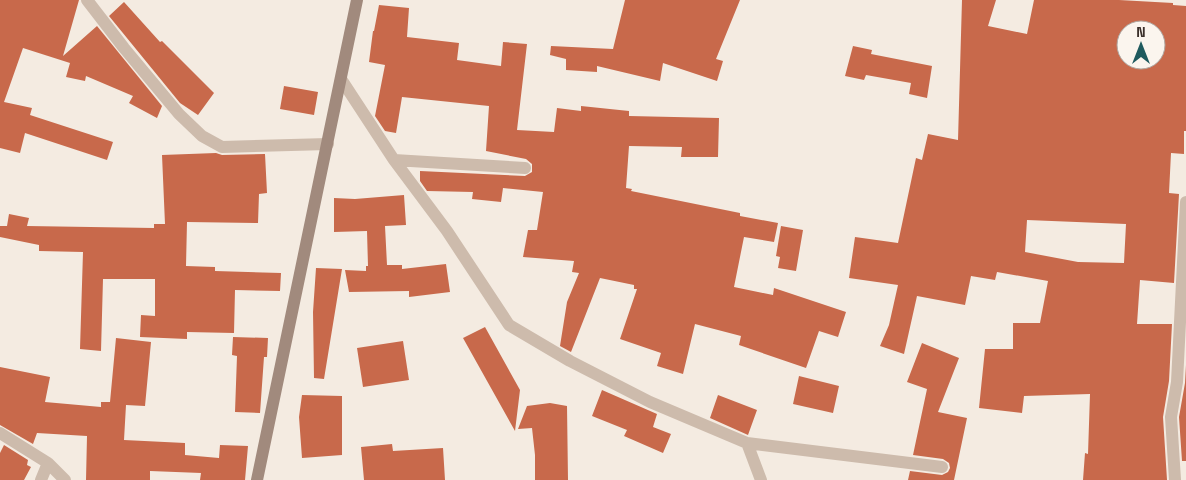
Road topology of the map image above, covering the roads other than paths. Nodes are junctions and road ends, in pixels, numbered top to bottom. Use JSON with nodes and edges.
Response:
{"nodes":[{"id":1,"x":88,"y":0,"type":"edge"},
{"id":2,"x":357,"y":0,"type":"edge"},
{"id":3,"x":341,"y":79,"type":"junction"},
{"id":4,"x":328,"y":144,"type":"junction"},
{"id":5,"x":394,"y":160,"type":"junction"},
{"id":6,"x":525,"y":168,"type":"dead end"},
{"id":7,"x":1186,"y":202,"type":"edge"},
{"id":8,"x":0,"y":432,"type":"edge"},
{"id":9,"x":747,"y":443,"type":"junction"},
{"id":10,"x":48,"y":463,"type":"junction"},
{"id":11,"x":942,"y":466,"type":"dead end"},
{"id":12,"x":1179,"y":476,"type":"edge"},
{"id":13,"x":40,"y":480,"type":"edge"},
{"id":14,"x":65,"y":480,"type":"edge"},
{"id":15,"x":257,"y":480,"type":"edge"},
{"id":16,"x":761,"y":480,"type":"edge"}],
"edges":[{"from":1,"to":4,"type":"street"},
{"from":2,"to":3,"type":"main road"},
{"from":3,"to":4,"type":"main road"},
{"from":3,"to":5,"type":"street"},
{"from":4,"to":15,"type":"main road"},
{"from":5,"to":6,"type":"street"},
{"from":5,"to":9,"type":"street"},
{"from":7,"to":12,"type":"street"},
{"from":8,"to":10,"type":"street"},
{"from":9,"to":11,"type":"street"},
{"from":9,"to":16,"type":"street"},
{"from":10,"to":13,"type":"street"},
{"from":10,"to":14,"type":"street"}]}
